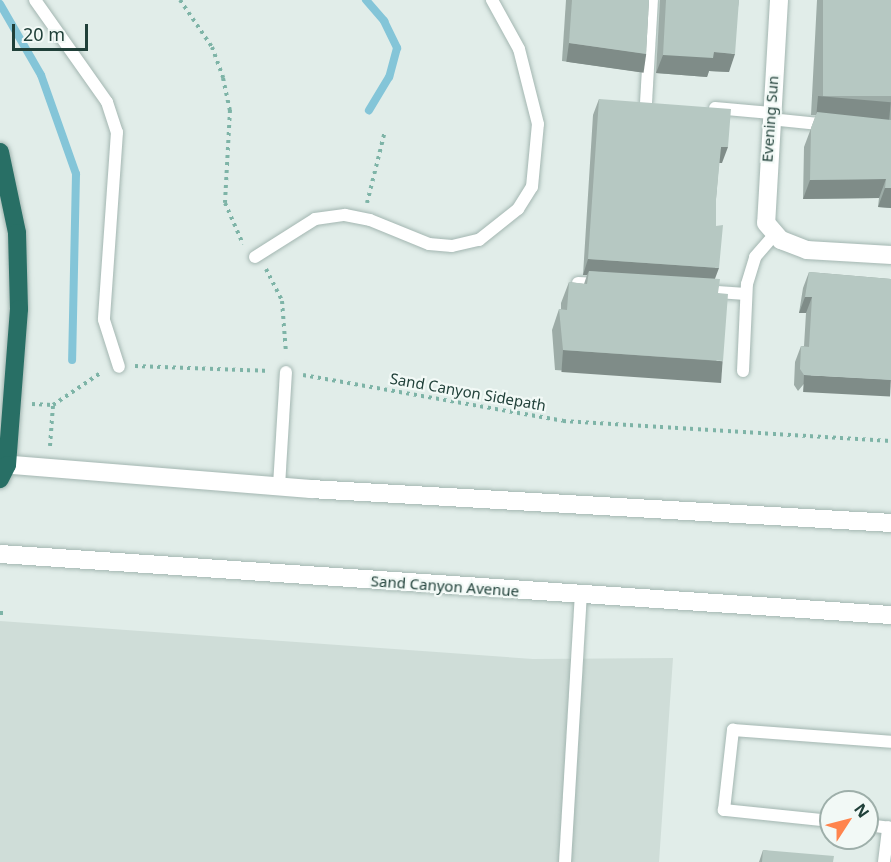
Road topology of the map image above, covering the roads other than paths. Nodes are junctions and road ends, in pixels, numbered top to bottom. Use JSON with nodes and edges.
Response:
{"nodes":[{"id":1,"x":35,"y":0,"type":"edge"},
{"id":2,"x":492,"y":0,"type":"edge"},
{"id":3,"x":652,"y":0,"type":"edge"},
{"id":4,"x":779,"y":0,"type":"edge"},
{"id":5,"x":646,"y":103,"type":"edge"},
{"id":6,"x":702,"y":108,"type":"edge"},
{"id":7,"x":770,"y":116,"type":"junction"},
{"id":8,"x":848,"y":127,"type":"edge"},
{"id":9,"x":0,"y":152,"type":"edge"},
{"id":10,"x":774,"y":235,"type":"junction"},
{"id":11,"x":891,"y":255,"type":"edge"},
{"id":12,"x":255,"y":257,"type":"road end"},
{"id":13,"x":578,"y":283,"type":"edge"},
{"id":14,"x":612,"y":285,"type":"edge"},
{"id":15,"x":690,"y":290,"type":"edge"},
{"id":16,"x":746,"y":294,"type":"junction"},
{"id":17,"x":119,"y":367,"type":"road end"},
{"id":18,"x":742,"y":371,"type":"dead end"},
{"id":19,"x":286,"y":372,"type":"road end"},
{"id":20,"x":2,"y":469,"type":"edge"},
{"id":21,"x":279,"y":486,"type":"junction"},
{"id":22,"x":891,"y":523,"type":"edge"},
{"id":23,"x":0,"y":554,"type":"edge"},
{"id":24,"x":581,"y":596,"type":"junction"},
{"id":25,"x":891,"y":615,"type":"edge"},
{"id":26,"x":891,"y":742,"type":"edge"},
{"id":27,"x":819,"y":820,"type":"edge"},
{"id":28,"x":889,"y":828,"type":"edge"},
{"id":29,"x":565,"y":862,"type":"edge"},
{"id":30,"x":884,"y":862,"type":"edge"}],
"edges":[{"from":1,"to":17,"type":"lane"},
{"from":2,"to":12,"type":"lane"},
{"from":3,"to":5,"type":"lane"},
{"from":4,"to":7,"type":"main road","name":"Evening Sun"},
{"from":6,"to":7,"type":"lane"},
{"from":7,"to":8,"type":"lane"},
{"from":7,"to":10,"type":"main road","name":"Evening Sun"},
{"from":9,"to":20,"type":"highway"},
{"from":10,"to":11,"type":"main road"},
{"from":10,"to":16,"type":"lane"},
{"from":13,"to":14,"type":"lane"},
{"from":15,"to":16,"type":"lane"},
{"from":16,"to":18,"type":"lane"},
{"from":19,"to":21,"type":"lane"},
{"from":20,"to":21,"type":"main road"},
{"from":21,"to":22,"type":"main road"},
{"from":23,"to":24,"type":"main road","name":"Sand Canyon Avenue"},
{"from":24,"to":25,"type":"main road","name":"Sand Canyon Avenue"},
{"from":24,"to":29,"type":"lane"},
{"from":26,"to":27,"type":"lane"},
{"from":28,"to":30,"type":"lane"}]}
